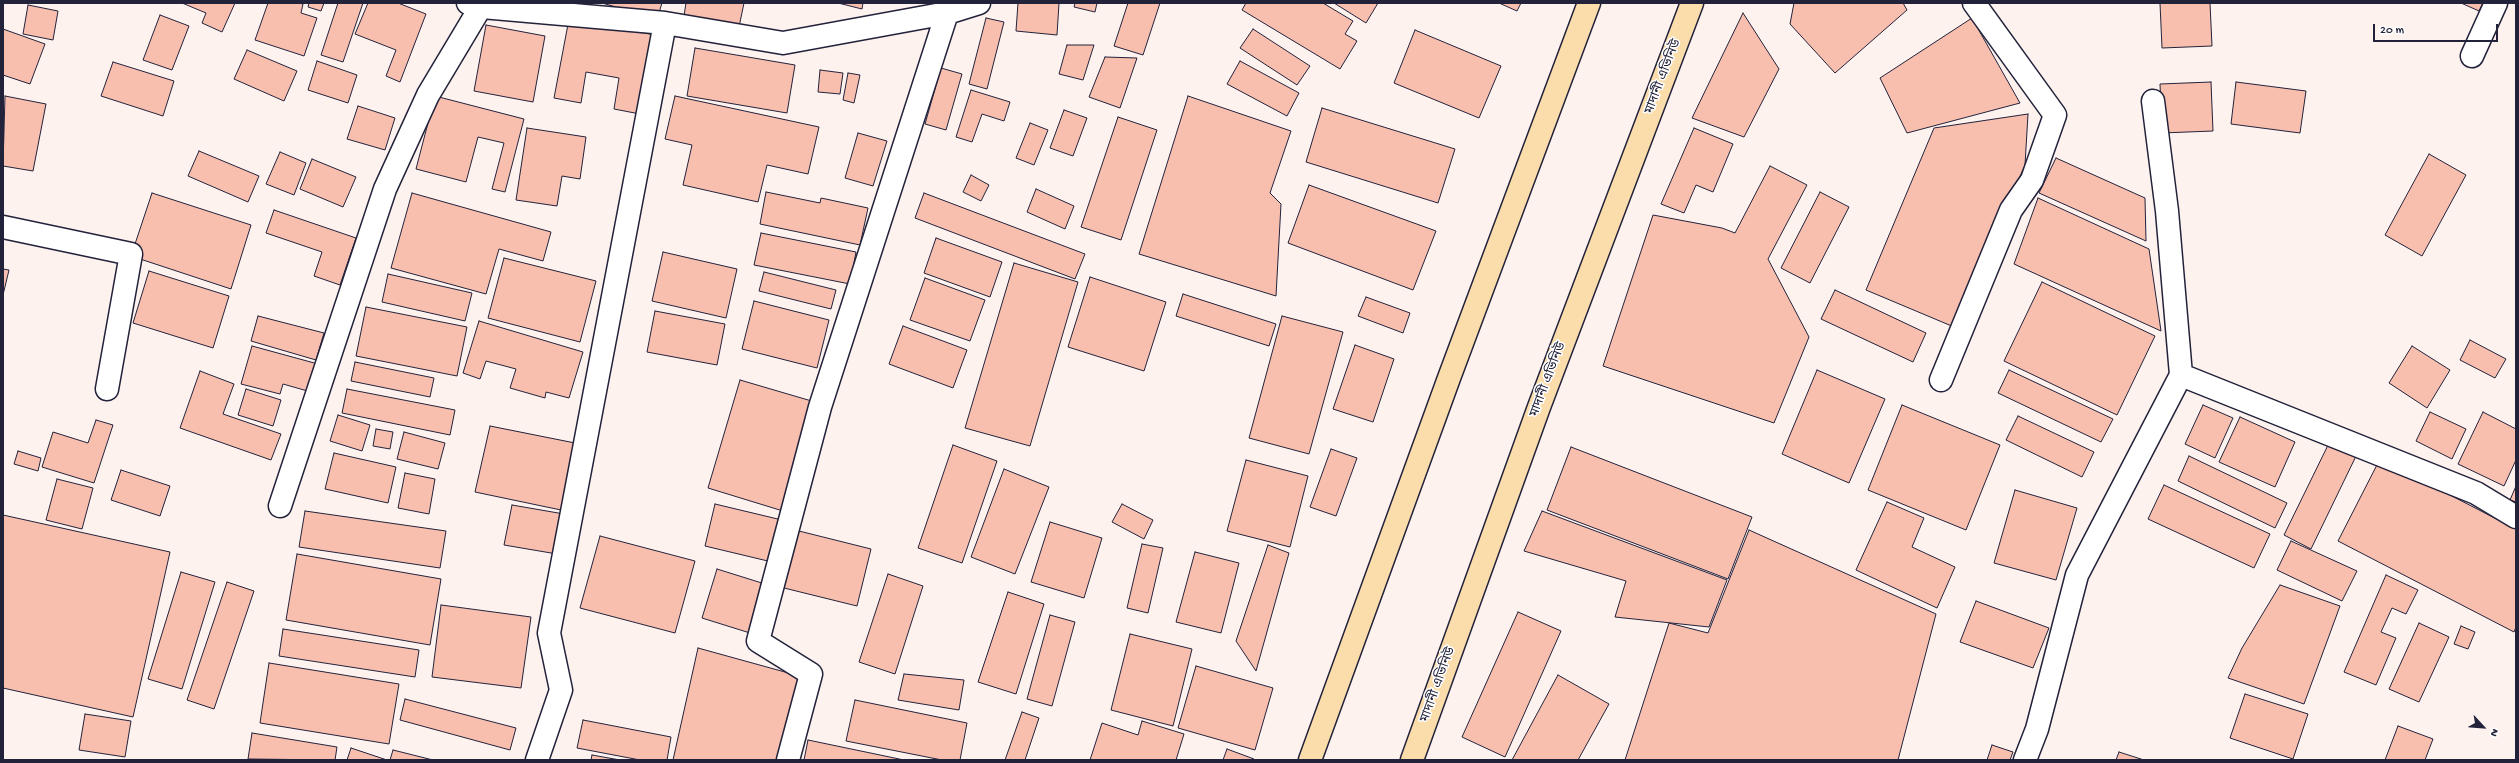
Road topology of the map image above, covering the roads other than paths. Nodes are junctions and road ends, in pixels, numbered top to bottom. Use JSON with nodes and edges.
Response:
{"nodes":[{"id":1,"x":979,"y":3,"type":"edge"},
{"id":2,"x":1589,"y":3,"type":"edge"},
{"id":3,"x":1692,"y":3,"type":"edge"},
{"id":4,"x":1974,"y":3,"type":"edge"},
{"id":5,"x":2496,"y":3,"type":"edge"},
{"id":6,"x":478,"y":4,"type":"edge"},
{"id":7,"x":947,"y":14,"type":"junction"},
{"id":8,"x":665,"y":23,"type":"junction"},
{"id":9,"x":2472,"y":56,"type":"dead end"},
{"id":10,"x":2153,"y":101,"type":"dead end"},
{"id":11,"x":3,"y":227,"type":"edge"},
{"id":12,"x":2181,"y":375,"type":"junction"},
{"id":13,"x":1941,"y":380,"type":"dead end"},
{"id":14,"x":107,"y":389,"type":"dead end"},
{"id":15,"x":280,"y":506,"type":"dead end"},
{"id":16,"x":2516,"y":517,"type":"edge"},
{"id":17,"x":537,"y":760,"type":"edge"},
{"id":18,"x":788,"y":760,"type":"edge"},
{"id":19,"x":1310,"y":760,"type":"edge"},
{"id":20,"x":1412,"y":760,"type":"edge"},
{"id":21,"x":2025,"y":760,"type":"edge"}],
"edges":[{"from":1,"to":7,"type":"street"},
{"from":2,"to":19,"type":"main road"},
{"from":3,"to":20,"type":"main road","name":"মাদানী এভিনিউ"},
{"from":4,"to":13,"type":"street"},
{"from":5,"to":9,"type":"street"},
{"from":6,"to":8,"type":"street"},
{"from":6,"to":15,"type":"street"},
{"from":7,"to":8,"type":"street"},
{"from":7,"to":18,"type":"street"},
{"from":8,"to":17,"type":"street"},
{"from":10,"to":12,"type":"street"},
{"from":11,"to":14,"type":"street"},
{"from":12,"to":16,"type":"street"},
{"from":12,"to":21,"type":"street"}]}
